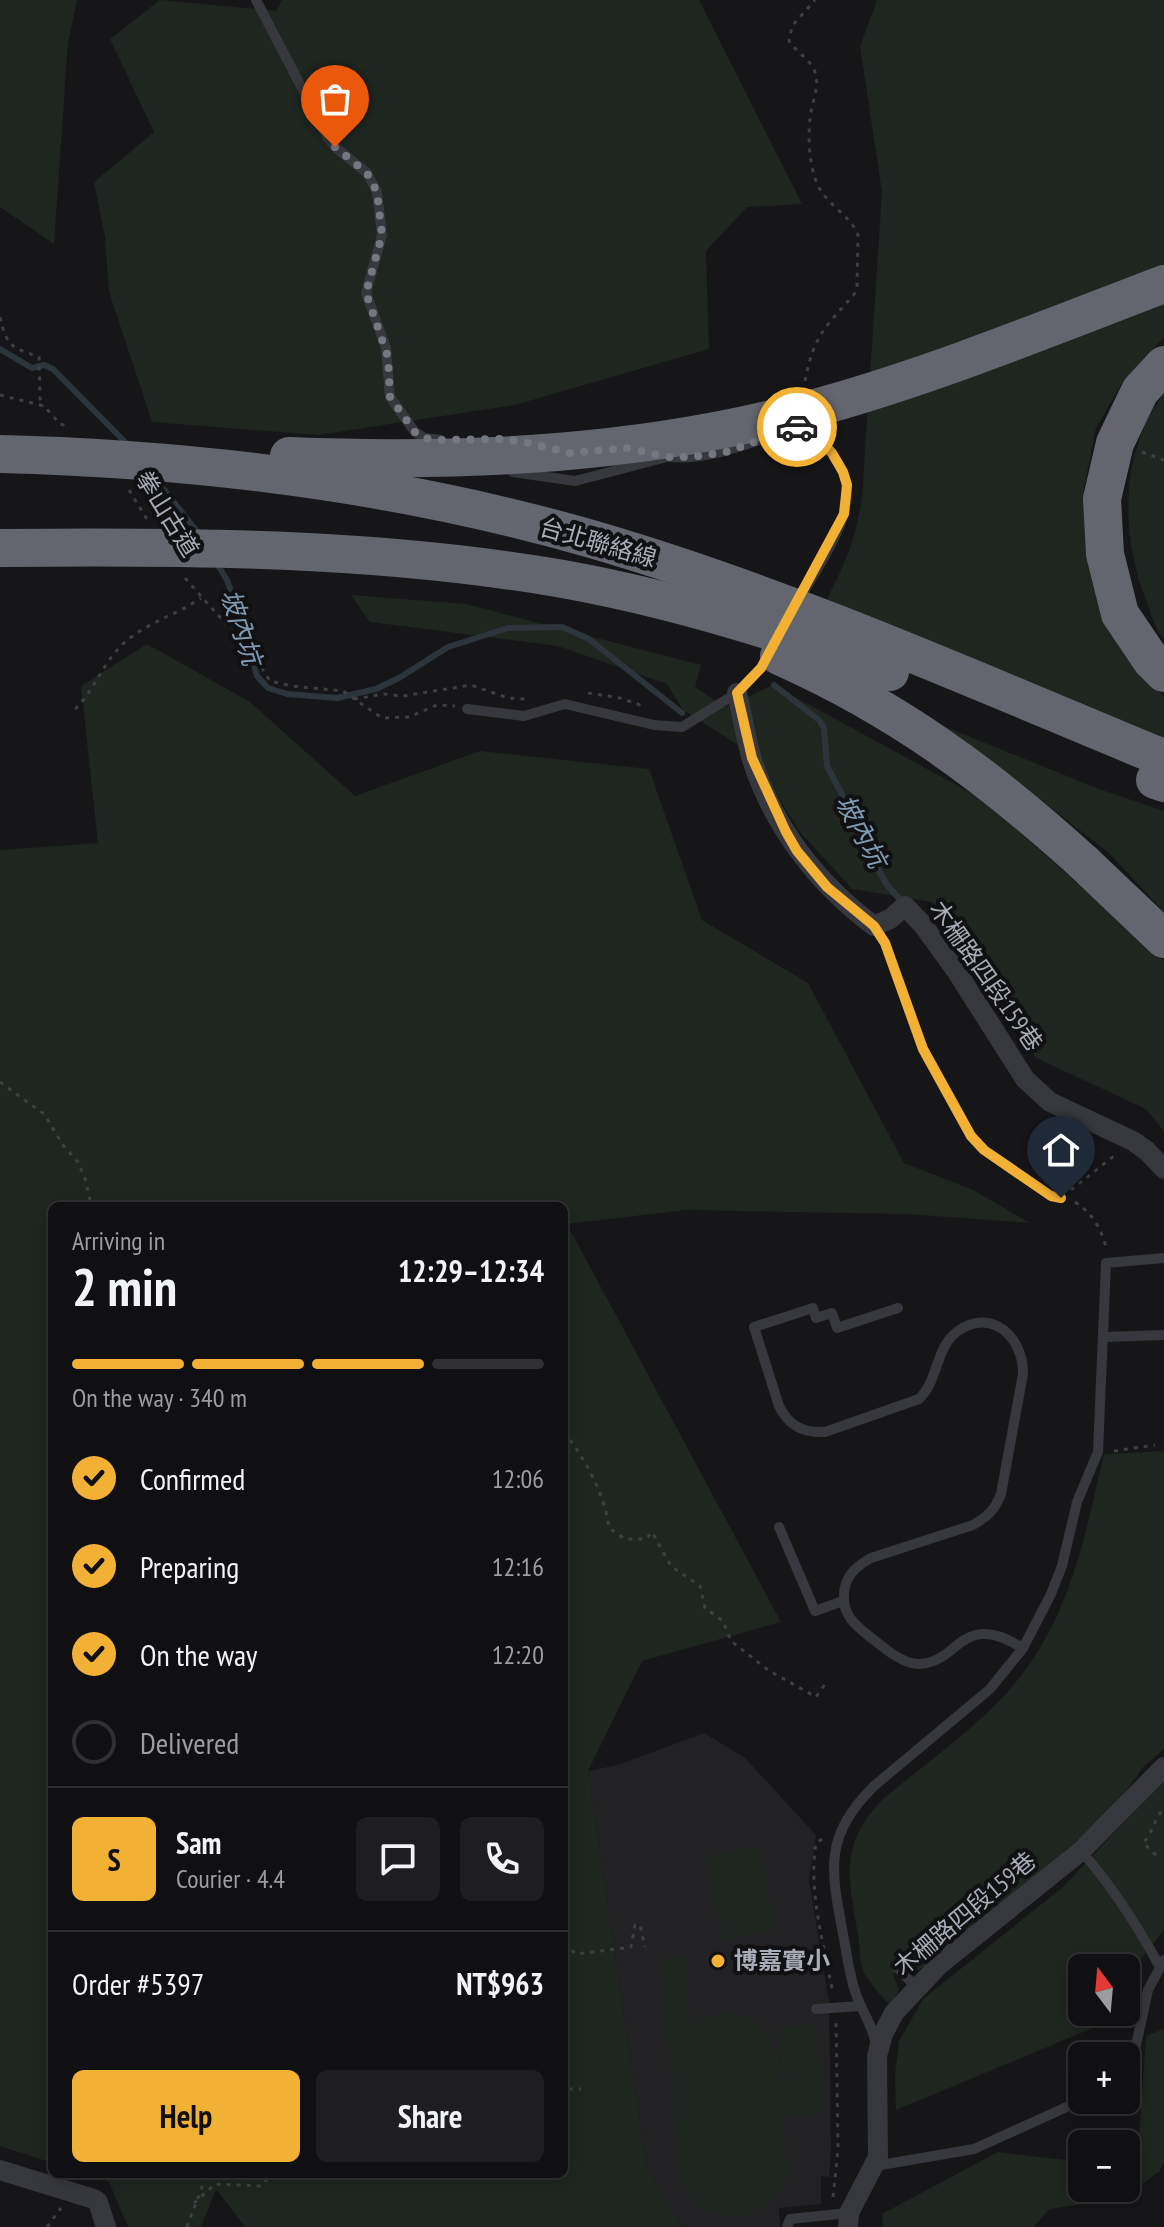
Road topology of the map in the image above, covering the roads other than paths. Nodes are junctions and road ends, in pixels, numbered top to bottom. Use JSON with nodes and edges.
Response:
{"nodes":[{"id":1,"x":256,"y":0,"type":"edge"},
{"id":2,"x":1164,"y":284,"type":"edge"},
{"id":3,"x":1164,"y":365,"type":"edge"},
{"id":4,"x":793,"y":428,"type":"dead end"},
{"id":5,"x":766,"y":438,"type":"dead end"},
{"id":6,"x":450,"y":440,"type":"dead end"},
{"id":7,"x":524,"y":442,"type":"dead end"},
{"id":8,"x":0,"y":452,"type":"edge"},
{"id":9,"x":667,"y":457,"type":"junction"},
{"id":10,"x":513,"y":472,"type":"dead end"},
{"id":11,"x":0,"y":548,"type":"edge"},
{"id":12,"x":401,"y":559,"type":"junction"},
{"id":13,"x":792,"y":613,"type":"dead end"},
{"id":14,"x":784,"y":627,"type":"dead end"},
{"id":15,"x":1164,"y":673,"type":"edge"},
{"id":16,"x":737,"y":693,"type":"junction"},
{"id":17,"x":467,"y":709,"type":"road end"},
{"id":18,"x":1162,"y":770,"type":"edge"},
{"id":19,"x":874,"y":926,"type":"junction"},
{"id":20,"x":1164,"y":939,"type":"edge"},
{"id":21,"x":1164,"y":1169,"type":"edge"},
{"id":22,"x":1061,"y":1198,"type":"road end"},
{"id":23,"x":1164,"y":1258,"type":"edge"},
{"id":24,"x":898,"y":1308,"type":"dead end"},
{"id":25,"x":1164,"y":1335,"type":"edge"},
{"id":26,"x":1103,"y":1337,"type":"junction"},
{"id":27,"x":779,"y":1527,"type":"dead end"},
{"id":28,"x":843,"y":1601,"type":"junction"},
{"id":29,"x":1023,"y":1648,"type":"junction"},
{"id":30,"x":1164,"y":1767,"type":"edge"},
{"id":31,"x":1081,"y":1851,"type":"junction"},
{"id":32,"x":1162,"y":1964,"type":"edge"},
{"id":33,"x":898,"y":1968,"type":"dead end"},
{"id":34,"x":916,"y":1987,"type":"junction"},
{"id":35,"x":861,"y":2006,"type":"junction"},
{"id":36,"x":816,"y":2009,"type":"dead end"},
{"id":37,"x":1137,"y":2042,"type":"edge"},
{"id":38,"x":877,"y":2056,"type":"junction"},
{"id":39,"x":1068,"y":2106,"type":"edge"},
{"id":40,"x":875,"y":2166,"type":"junction"},
{"id":41,"x":0,"y":2170,"type":"edge"},
{"id":42,"x":849,"y":2220,"type":"edge"},
{"id":43,"x":106,"y":2227,"type":"edge"},
{"id":44,"x":787,"y":2227,"type":"edge"}],
"edges":[{"from":1,"to":6,"type":"lane"},
{"from":2,"to":8,"type":"highway","bridge":true},
{"from":3,"to":15,"type":"highway"},
{"from":4,"to":13,"type":"lane"},
{"from":5,"to":9,"type":"lane"},
{"from":7,"to":9,"type":"lane"},
{"from":8,"to":18,"type":"highway","name":"台北聯絡線","bridge":true},
{"from":9,"to":10,"type":"lane"},
{"from":11,"to":12,"type":"highway","name":"台北聯絡線","bridge":true},
{"from":12,"to":18,"type":"highway","name":"台北聯絡線","bridge":true},
{"from":12,"to":20,"type":"highway","bridge":true},
{"from":14,"to":16,"type":"lane"},
{"from":16,"to":17,"type":"lane"},
{"from":16,"to":19,"type":"street"},
{"from":19,"to":21,"type":"street","name":"木柵路四段159巷"},
{"from":19,"to":22,"type":"lane"},
{"from":23,"to":26,"type":"lane"},
{"from":24,"to":28,"type":"lane"},
{"from":25,"to":26,"type":"lane"},
{"from":26,"to":29,"type":"lane"},
{"from":27,"to":28,"type":"lane"},
{"from":28,"to":29,"type":"lane"},
{"from":29,"to":35,"type":"lane"},
{"from":30,"to":31,"type":"street","name":"木柵路四段159巷"},
{"from":31,"to":32,"type":"lane"},
{"from":31,"to":34,"type":"street","name":"木柵路四段159巷"},
{"from":32,"to":37,"type":"lane"},
{"from":33,"to":34,"type":"lane"},
{"from":34,"to":38,"type":"street","name":"木柵路四段159巷"},
{"from":35,"to":36,"type":"lane"},
{"from":35,"to":38,"type":"lane"},
{"from":38,"to":40,"type":"street","name":"木柵路四段159巷"},
{"from":39,"to":40,"type":"lane"},
{"from":40,"to":42,"type":"street","name":"木柵路四段159巷"},
{"from":41,"to":43,"type":"street"},
{"from":42,"to":44,"type":"lane"}]}
